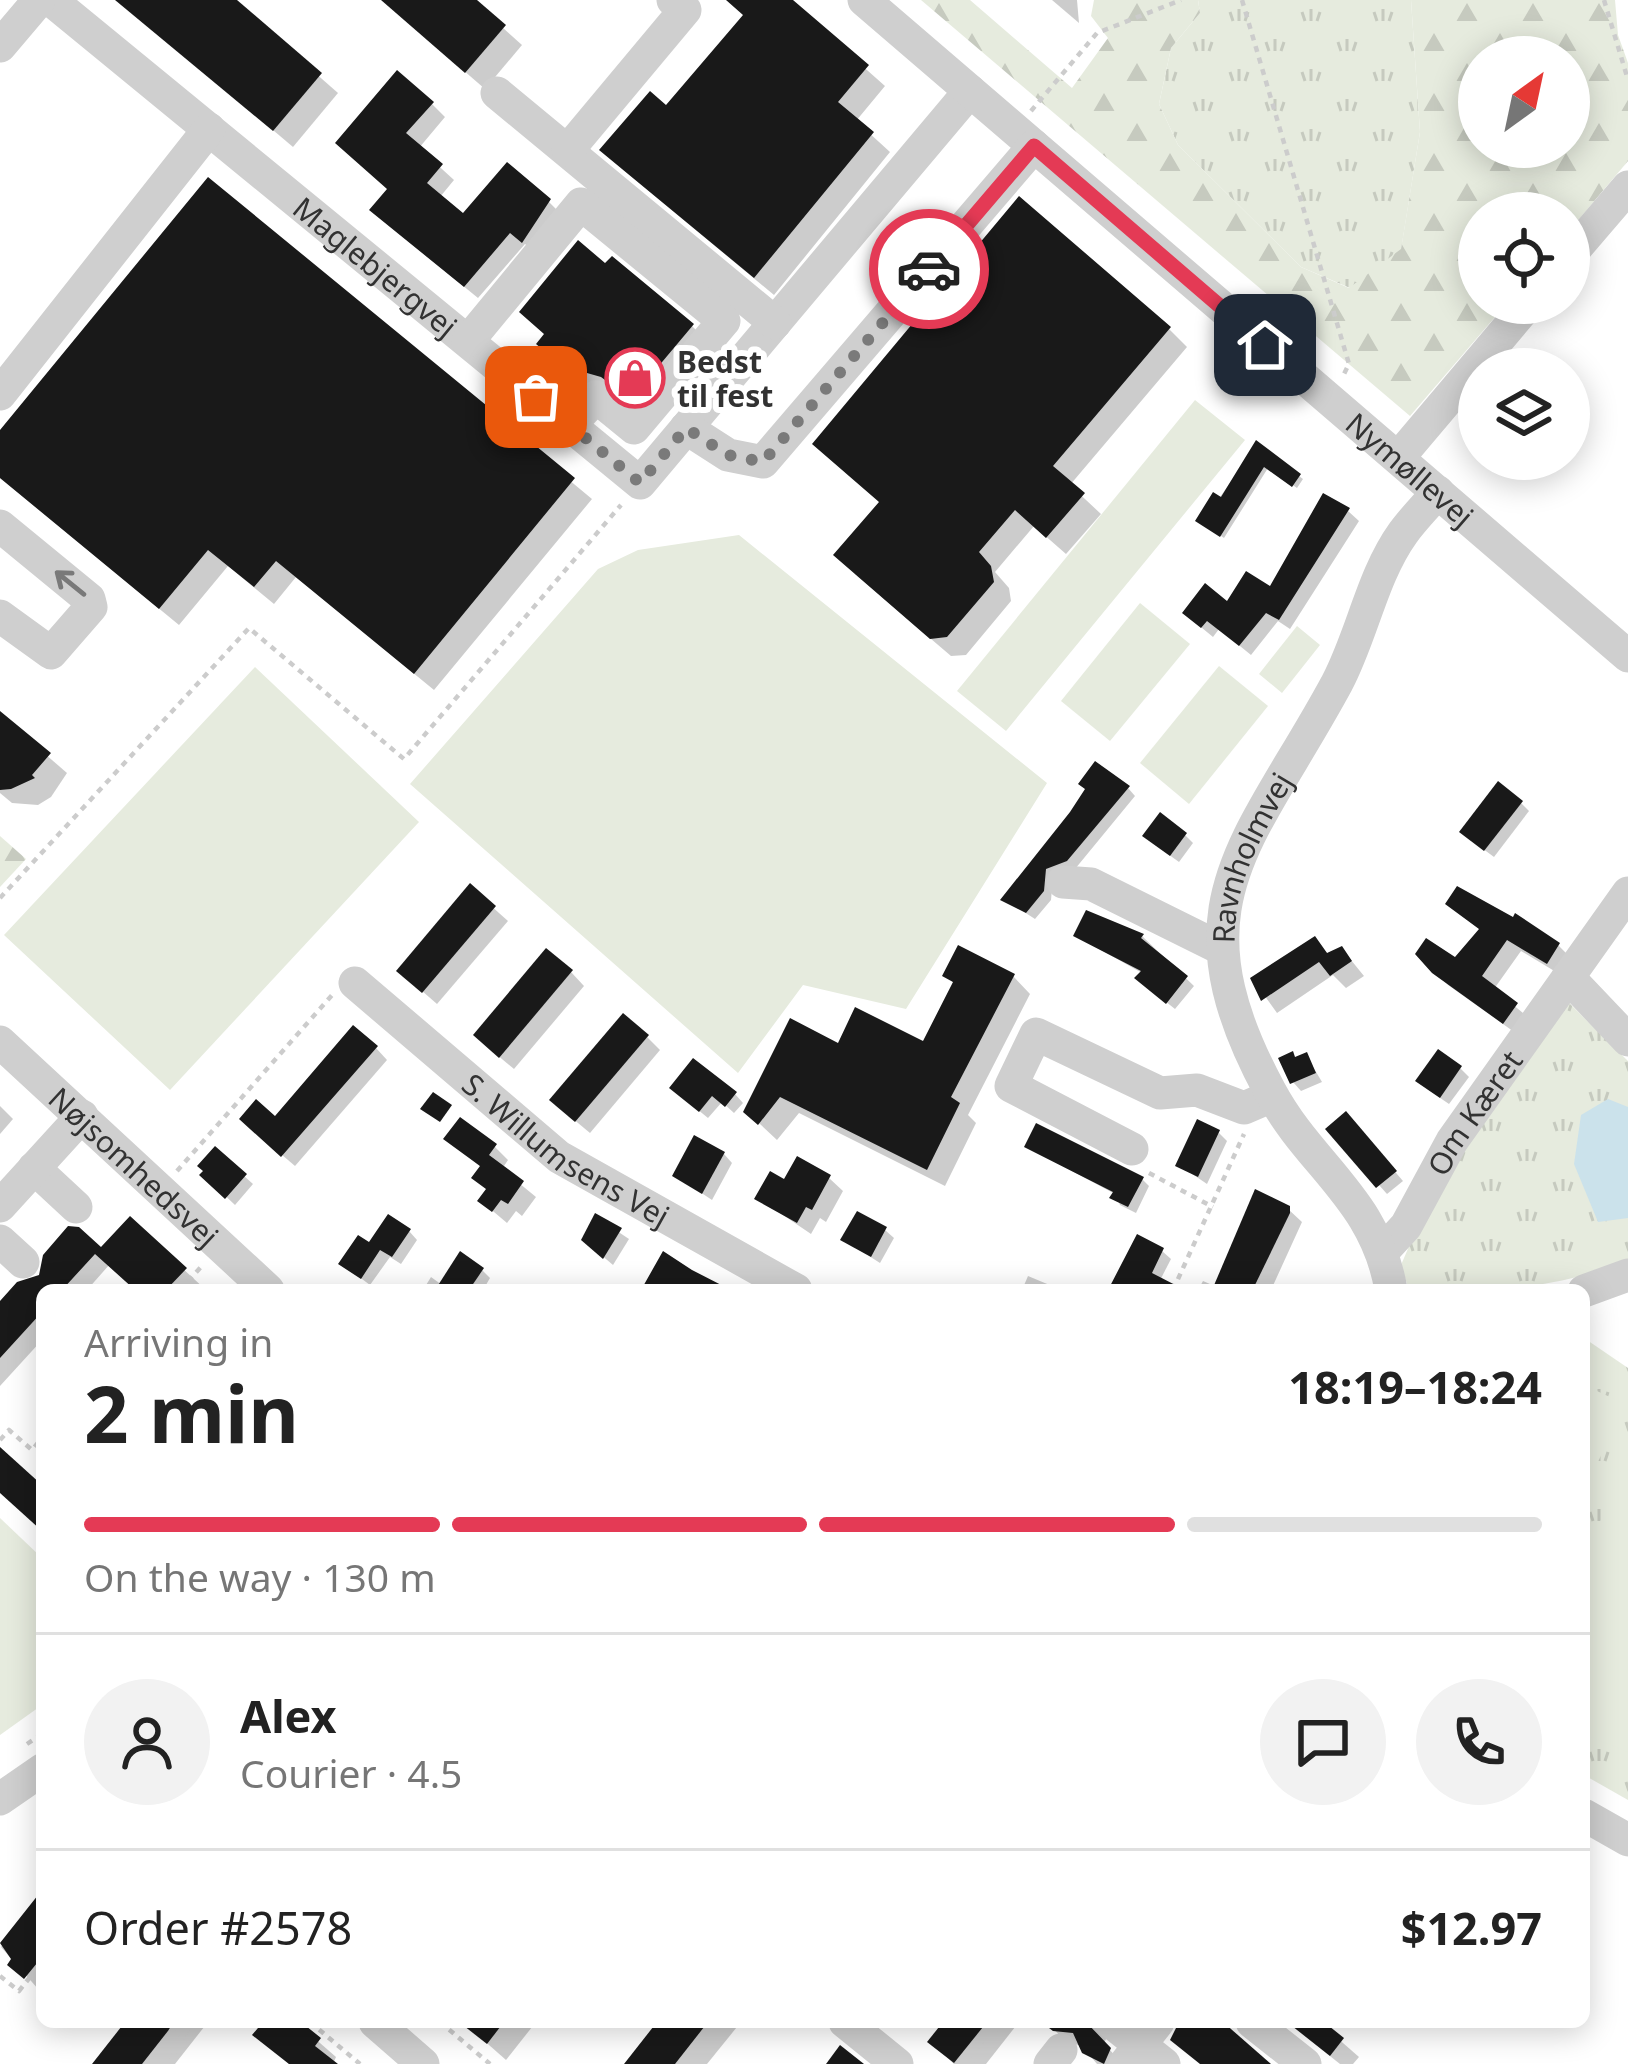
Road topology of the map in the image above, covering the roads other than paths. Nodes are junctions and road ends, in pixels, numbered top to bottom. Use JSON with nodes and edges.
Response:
{"nodes":[{"id":1,"x":39,"y":0,"type":"edge"},
{"id":2,"x":51,"y":0,"type":"edge"},
{"id":3,"x":673,"y":0,"type":"edge"},
{"id":4,"x":864,"y":0,"type":"edge"},
{"id":5,"x":0,"y":46,"type":"edge"},
{"id":6,"x":970,"y":91,"type":"junction"},
{"id":7,"x":497,"y":93,"type":"dead end"},
{"id":8,"x":209,"y":129,"type":"junction"},
{"id":9,"x":1024,"y":138,"type":"junction"},
{"id":10,"x":568,"y":150,"type":"junction"},
{"id":11,"x":1628,"y":187,"type":"edge"},
{"id":12,"x":1590,"y":231,"type":"edge"},
{"id":13,"x":775,"y":323,"type":"junction"},
{"id":14,"x":1511,"y":324,"type":"edge"},
{"id":15,"x":467,"y":341,"type":"junction"},
{"id":16,"x":0,"y":394,"type":"edge"},
{"id":17,"x":570,"y":425,"type":"junction"},
{"id":18,"x":686,"y":428,"type":"junction"},
{"id":19,"x":1399,"y":457,"type":"junction"},
{"id":20,"x":1438,"y":492,"type":"junction"},
{"id":21,"x":0,"y":526,"type":"edge"},
{"id":22,"x":0,"y":616,"type":"edge"},
{"id":23,"x":1628,"y":656,"type":"edge"},
{"id":24,"x":1063,"y":881,"type":"dead end"},
{"id":25,"x":1628,"y":893,"type":"edge"},
{"id":26,"x":1222,"y":949,"type":"junction"},
{"id":27,"x":1568,"y":977,"type":"junction"},
{"id":28,"x":355,"y":983,"type":"road end"},
{"id":29,"x":1628,"y":1040,"type":"edge"},
{"id":30,"x":0,"y":1042,"type":"edge"},
{"id":31,"x":1258,"y":1102,"type":"junction"},
{"id":32,"x":82,"y":1116,"type":"junction"},
{"id":33,"x":1132,"y":1149,"type":"dead end"},
{"id":34,"x":34,"y":1168,"type":"junction"},
{"id":35,"x":0,"y":1206,"type":"edge"},
{"id":36,"x":76,"y":1207,"type":"dead end"},
{"id":37,"x":1384,"y":1250,"type":"junction"},
{"id":38,"x":1628,"y":1275,"type":"edge"},
{"id":39,"x":262,"y":1284,"type":"edge"},
{"id":40,"x":785,"y":1284,"type":"edge"},
{"id":41,"x":1390,"y":1284,"type":"edge"},
{"id":42,"x":1590,"y":1289,"type":"edge"},
{"id":43,"x":36,"y":1774,"type":"edge"},
{"id":44,"x":0,"y":1799,"type":"edge"},
{"id":45,"x":1590,"y":1818,"type":"edge"},
{"id":46,"x":1628,"y":1840,"type":"edge"},
{"id":47,"x":382,"y":2028,"type":"edge"},
{"id":48,"x":852,"y":2028,"type":"edge"},
{"id":49,"x":1119,"y":2028,"type":"edge"},
{"id":50,"x":1259,"y":2028,"type":"edge"},
{"id":51,"x":1147,"y":2049,"type":"edge"},
{"id":52,"x":423,"y":2064,"type":"edge"},
{"id":53,"x":896,"y":2064,"type":"edge"},
{"id":54,"x":1304,"y":2064,"type":"edge"}],
"edges":[{"from":1,"to":5,"type":"street"},
{"from":2,"to":8,"type":"street","name":"Maglebjergvej"},
{"from":3,"to":10,"type":"street"},
{"from":4,"to":6,"type":"street","name":"Nymøllevej"},
{"from":6,"to":9,"type":"street","name":"Nymøllevej"},
{"from":6,"to":13,"type":"street"},
{"from":7,"to":10,"type":"street"},
{"from":8,"to":15,"type":"street","name":"Maglebjergvej"},
{"from":8,"to":16,"type":"street"},
{"from":9,"to":18,"type":"street"},
{"from":9,"to":19,"type":"street","name":"Nymøllevej"},
{"from":10,"to":13,"type":"street"},
{"from":11,"to":12,"type":"street"},
{"from":13,"to":18,"type":"street"},
{"from":14,"to":19,"type":"street"},
{"from":15,"to":17,"type":"street","name":"Maglebjergvej"},
{"from":15,"to":17,"type":"street"},
{"from":17,"to":18,"type":"street","name":"Maglebjergvej"},
{"from":19,"to":20,"type":"street","name":"Nymøllevej"},
{"from":20,"to":23,"type":"street","name":"Nymøllevej"},
{"from":20,"to":26,"type":"street","name":"Ravnholmvej"},
{"from":22,"to":21,"type":"street","one_way":true},
{"from":24,"to":26,"type":"street"},
{"from":25,"to":27,"type":"street","name":"Om Kæret"},
{"from":26,"to":31,"type":"street","name":"Ravnholmvej"},
{"from":27,"to":29,"type":"street"},
{"from":27,"to":37,"type":"street","name":"Om Kæret"},
{"from":28,"to":40,"type":"street","name":"S. Willumsens Vej"},
{"from":30,"to":32,"type":"street","name":"Nøjsomhedsvej"},
{"from":31,"to":33,"type":"street"},
{"from":31,"to":37,"type":"street","name":"Ravnholmvej"},
{"from":32,"to":34,"type":"street"},
{"from":32,"to":39,"type":"street","name":"Nøjsomhedsvej"},
{"from":34,"to":35,"type":"street"},
{"from":34,"to":36,"type":"street"},
{"from":37,"to":41,"type":"street","name":"Ravnholmvej"},
{"from":38,"to":42,"type":"street"},
{"from":43,"to":44,"type":"street"},
{"from":45,"to":46,"type":"street"},
{"from":47,"to":52,"type":"street"},
{"from":48,"to":53,"type":"street"},
{"from":49,"to":51,"type":"street"},
{"from":50,"to":54,"type":"street"}]}
